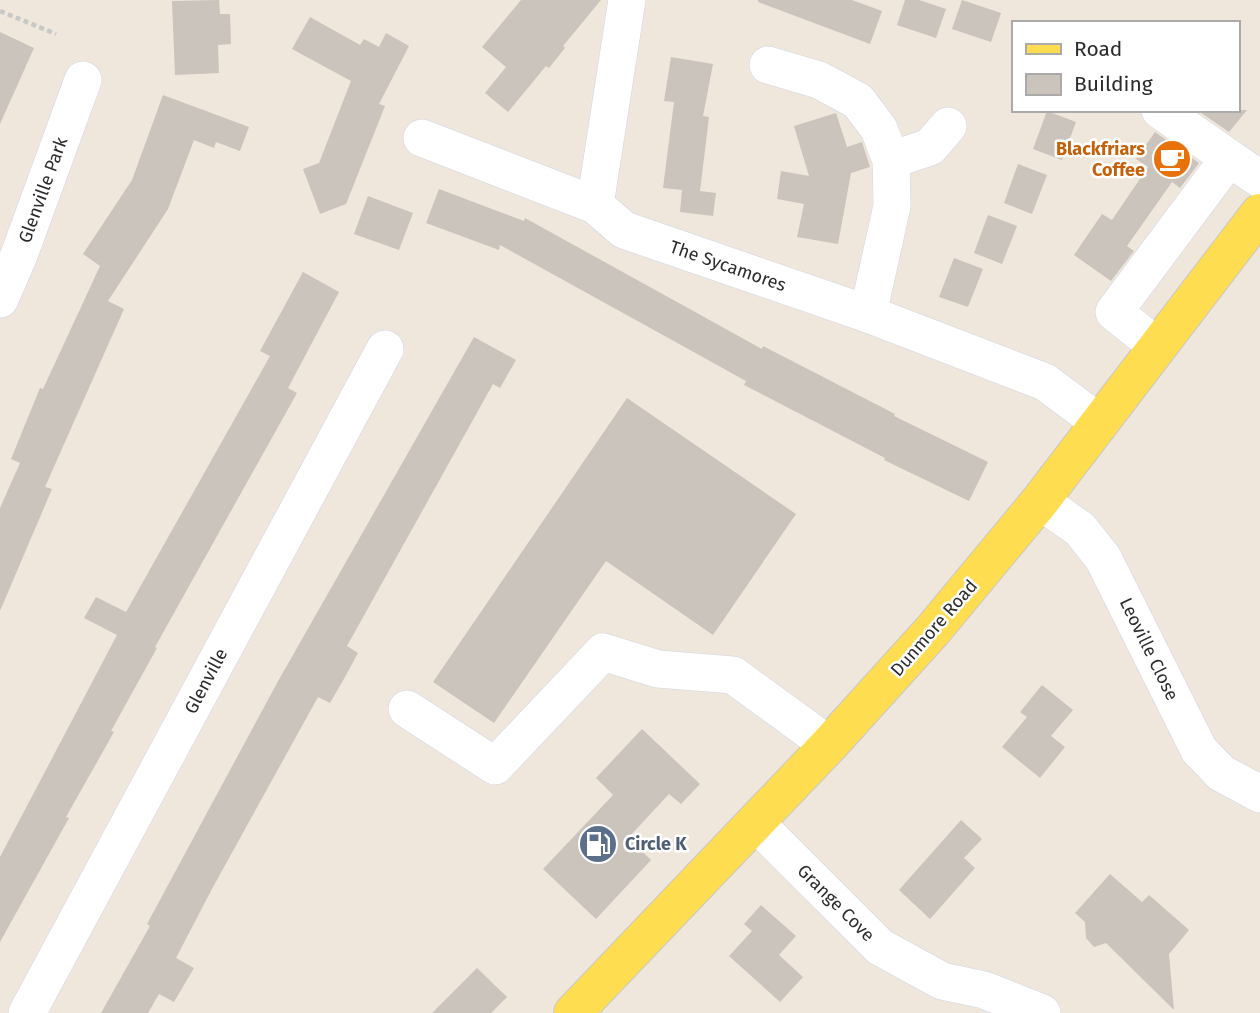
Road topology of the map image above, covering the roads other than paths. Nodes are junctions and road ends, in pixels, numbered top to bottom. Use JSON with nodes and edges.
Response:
{"nodes":[{"id":1,"x":627,"y":0,"type":"edge"},
{"id":2,"x":768,"y":65,"type":"dead end"},
{"id":3,"x":83,"y":80,"type":"dead end"},
{"id":4,"x":1163,"y":112,"type":"edge"},
{"id":5,"x":948,"y":125,"type":"dead end"},
{"id":6,"x":422,"y":138,"type":"dead end"},
{"id":7,"x":1229,"y":158,"type":"junction"},
{"id":8,"x":891,"y":160,"type":"junction"},
{"id":9,"x":1260,"y":179,"type":"edge"},
{"id":10,"x":595,"y":205,"type":"junction"},
{"id":11,"x":1260,"y":213,"type":"edge"},
{"id":12,"x":0,"y":299,"type":"edge"},
{"id":13,"x":868,"y":314,"type":"junction"},
{"id":14,"x":1158,"y":347,"type":"junction"},
{"id":15,"x":385,"y":349,"type":"dead end"},
{"id":16,"x":1100,"y":423,"type":"junction"},
{"id":17,"x":1040,"y":501,"type":"junction"},
{"id":18,"x":407,"y":709,"type":"dead end"},
{"id":19,"x":829,"y":745,"type":"junction"},
{"id":20,"x":1260,"y":794,"type":"edge"},
{"id":21,"x":756,"y":823,"type":"junction"},
{"id":22,"x":27,"y":1013,"type":"edge"},
{"id":23,"x":573,"y":1013,"type":"edge"},
{"id":24,"x":1042,"y":1013,"type":"edge"}],
"edges":[{"from":1,"to":10,"type":"street"},
{"from":2,"to":8,"type":"street"},
{"from":3,"to":12,"type":"street","name":"Glenville Park"},
{"from":4,"to":7,"type":"street"},
{"from":5,"to":8,"type":"street"},
{"from":6,"to":10,"type":"street","name":"The Sycamores"},
{"from":7,"to":9,"type":"street"},
{"from":7,"to":14,"type":"street"},
{"from":8,"to":13,"type":"street"},
{"from":10,"to":13,"type":"street","name":"The Sycamores"},
{"from":11,"to":14,"type":"main road","name":"Dunmore Road"},
{"from":13,"to":16,"type":"street","name":"The Sycamores"},
{"from":14,"to":16,"type":"main road","name":"Dunmore Road"},
{"from":15,"to":22,"type":"street","name":"Glenville"},
{"from":16,"to":17,"type":"main road","name":"Dunmore Road"},
{"from":17,"to":19,"type":"main road","name":"Dunmore Road"},
{"from":17,"to":20,"type":"street","name":"Leoville Close"},
{"from":18,"to":19,"type":"street"},
{"from":19,"to":21,"type":"main road","name":"Dunmore Road"},
{"from":21,"to":23,"type":"main road","name":"Dunmore Road"},
{"from":21,"to":24,"type":"street","name":"Grange Cove"}]}
